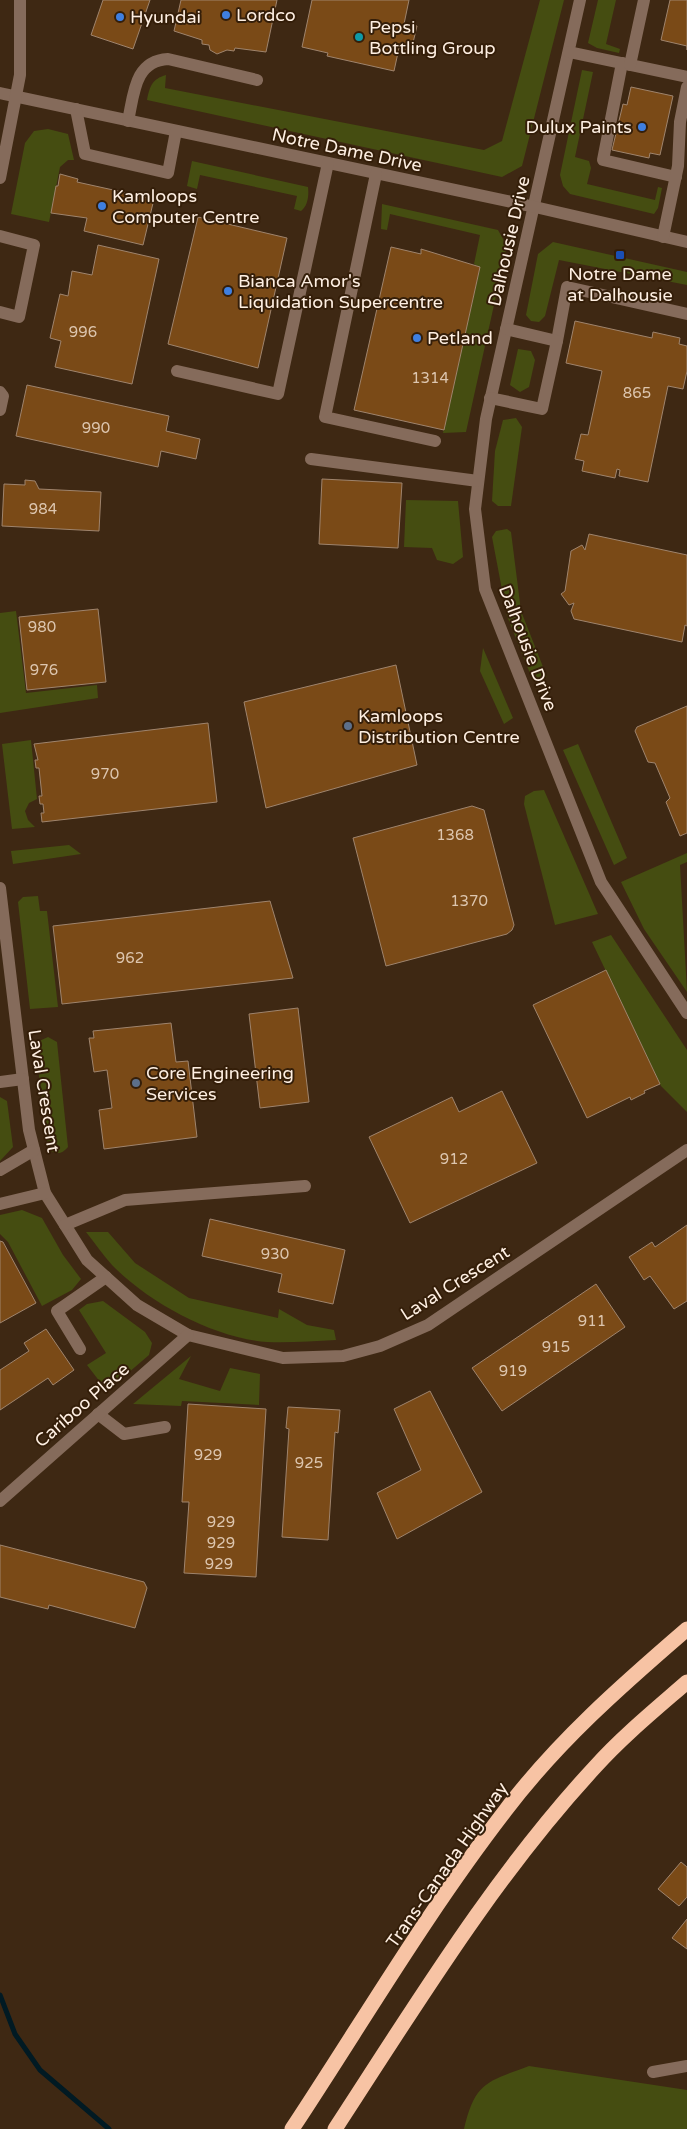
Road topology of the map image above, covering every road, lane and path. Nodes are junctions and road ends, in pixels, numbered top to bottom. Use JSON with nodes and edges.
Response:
{"nodes":[{"id":1,"x":20,"y":0,"type":"edge"},
{"id":2,"x":580,"y":0,"type":"edge"},
{"id":3,"x":644,"y":0,"type":"edge"},
{"id":4,"x":569,"y":52,"type":"junction"},
{"id":5,"x":626,"y":64,"type":"junction"},
{"id":6,"x":687,"y":77,"type":"edge"},
{"id":7,"x":258,"y":80,"type":"dead end"},
{"id":8,"x":687,"y":87,"type":"edge"},
{"id":9,"x":0,"y":93,"type":"edge"},
{"id":10,"x":16,"y":97,"type":"junction"},
{"id":11,"x":76,"y":109,"type":"junction"},
{"id":12,"x":128,"y":121,"type":"junction"},
{"id":13,"x":176,"y":131,"type":"junction"},
{"id":14,"x":328,"y":163,"type":"junction"},
{"id":15,"x":376,"y":174,"type":"junction"},
{"id":16,"x":676,"y":177,"type":"junction"},
{"id":17,"x":0,"y":178,"type":"edge"},
{"id":18,"x":535,"y":207,"type":"junction"},
{"id":19,"x":0,"y":236,"type":"edge"},
{"id":20,"x":663,"y":237,"type":"junction"},
{"id":21,"x":687,"y":242,"type":"edge"},
{"id":22,"x":0,"y":312,"type":"edge"},
{"id":23,"x":687,"y":314,"type":"edge"},
{"id":24,"x":506,"y":329,"type":"junction"},
{"id":25,"x":557,"y":341,"type":"junction"},
{"id":26,"x":177,"y":371,"type":"dead end"},
{"id":27,"x":0,"y":392,"type":"edge"},
{"id":28,"x":490,"y":398,"type":"junction"},
{"id":29,"x":0,"y":410,"type":"edge"},
{"id":30,"x":435,"y":441,"type":"dead end"},
{"id":31,"x":311,"y":459,"type":"dead end"},
{"id":32,"x":478,"y":481,"type":"junction"},
{"id":33,"x":0,"y":888,"type":"edge"},
{"id":34,"x":687,"y":1013,"type":"edge"},
{"id":35,"x":23,"y":1080,"type":"junction"},
{"id":36,"x":0,"y":1082,"type":"edge"},
{"id":37,"x":34,"y":1150,"type":"junction"},
{"id":38,"x":687,"y":1150,"type":"edge"},
{"id":39,"x":0,"y":1170,"type":"edge"},
{"id":40,"x":304,"y":1186,"type":"dead end"},
{"id":41,"x":45,"y":1193,"type":"junction"},
{"id":42,"x":0,"y":1204,"type":"edge"},
{"id":43,"x":65,"y":1224,"type":"junction"},
{"id":44,"x":106,"y":1277,"type":"junction"},
{"id":45,"x":188,"y":1335,"type":"junction"},
{"id":46,"x":80,"y":1349,"type":"dead end"},
{"id":47,"x":98,"y":1414,"type":"junction"},
{"id":48,"x":166,"y":1427,"type":"dead end"},
{"id":49,"x":0,"y":1501,"type":"edge"},
{"id":50,"x":687,"y":1629,"type":"edge"},
{"id":51,"x":687,"y":1682,"type":"edge"},
{"id":52,"x":687,"y":2066,"type":"edge"},
{"id":53,"x":653,"y":2072,"type":"dead end"},
{"id":54,"x":292,"y":2129,"type":"edge"},
{"id":55,"x":335,"y":2129,"type":"edge"}],
"edges":[{"from":1,"to":10,"type":"street"},
{"from":2,"to":4,"type":"street","name":"Dalhousie Drive"},
{"from":3,"to":5,"type":"street"},
{"from":4,"to":5,"type":"street"},
{"from":4,"to":18,"type":"street","name":"Dalhousie Drive"},
{"from":5,"to":6,"type":"street"},
{"from":5,"to":16,"type":"street"},
{"from":7,"to":12,"type":"street"},
{"from":8,"to":16,"type":"street"},
{"from":9,"to":10,"type":"street","name":"Notre Dame Drive"},
{"from":10,"to":11,"type":"street","name":"Notre Dame Drive"},
{"from":10,"to":17,"type":"street"},
{"from":11,"to":12,"type":"street","name":"Notre Dame Drive"},
{"from":11,"to":13,"type":"street"},
{"from":12,"to":13,"type":"street","name":"Notre Dame Drive"},
{"from":13,"to":14,"type":"street","name":"Notre Dame Drive"},
{"from":14,"to":15,"type":"street","name":"Notre Dame Drive"},
{"from":14,"to":26,"type":"street"},
{"from":15,"to":18,"type":"street","name":"Notre Dame Drive"},
{"from":15,"to":30,"type":"street"},
{"from":16,"to":20,"type":"street"},
{"from":18,"to":20,"type":"street","name":"Notre Dame Drive"},
{"from":18,"to":24,"type":"street","name":"Dalhousie Drive"},
{"from":19,"to":22,"type":"street"},
{"from":20,"to":21,"type":"street","name":"Notre Dame Drive"},
{"from":23,"to":25,"type":"street"},
{"from":24,"to":25,"type":"street"},
{"from":24,"to":28,"type":"street","name":"Dalhousie Drive"},
{"from":25,"to":28,"type":"street"},
{"from":27,"to":29,"type":"street"},
{"from":28,"to":32,"type":"street","name":"Dalhousie Drive"},
{"from":31,"to":32,"type":"street"},
{"from":32,"to":34,"type":"street","name":"Dalhousie Drive"},
{"from":33,"to":35,"type":"street","name":"Laval Crescent"},
{"from":35,"to":36,"type":"street"},
{"from":35,"to":37,"type":"street","name":"Laval Crescent"},
{"from":37,"to":39,"type":"street"},
{"from":37,"to":41,"type":"street","name":"Laval Crescent"},
{"from":38,"to":45,"type":"street","name":"Laval Crescent"},
{"from":40,"to":43,"type":"street"},
{"from":41,"to":42,"type":"street"},
{"from":41,"to":43,"type":"street","name":"Laval Crescent"},
{"from":43,"to":44,"type":"street","name":"Laval Crescent"},
{"from":44,"to":45,"type":"street","name":"Laval Crescent"},
{"from":44,"to":46,"type":"street"},
{"from":45,"to":47,"type":"street","name":"Cariboo Place"},
{"from":47,"to":48,"type":"street"},
{"from":47,"to":49,"type":"street","name":"Cariboo Place"},
{"from":50,"to":54,"type":"highway","name":"Trans-Canada Highway"},
{"from":51,"to":55,"type":"highway"},
{"from":52,"to":53,"type":"street"}]}
